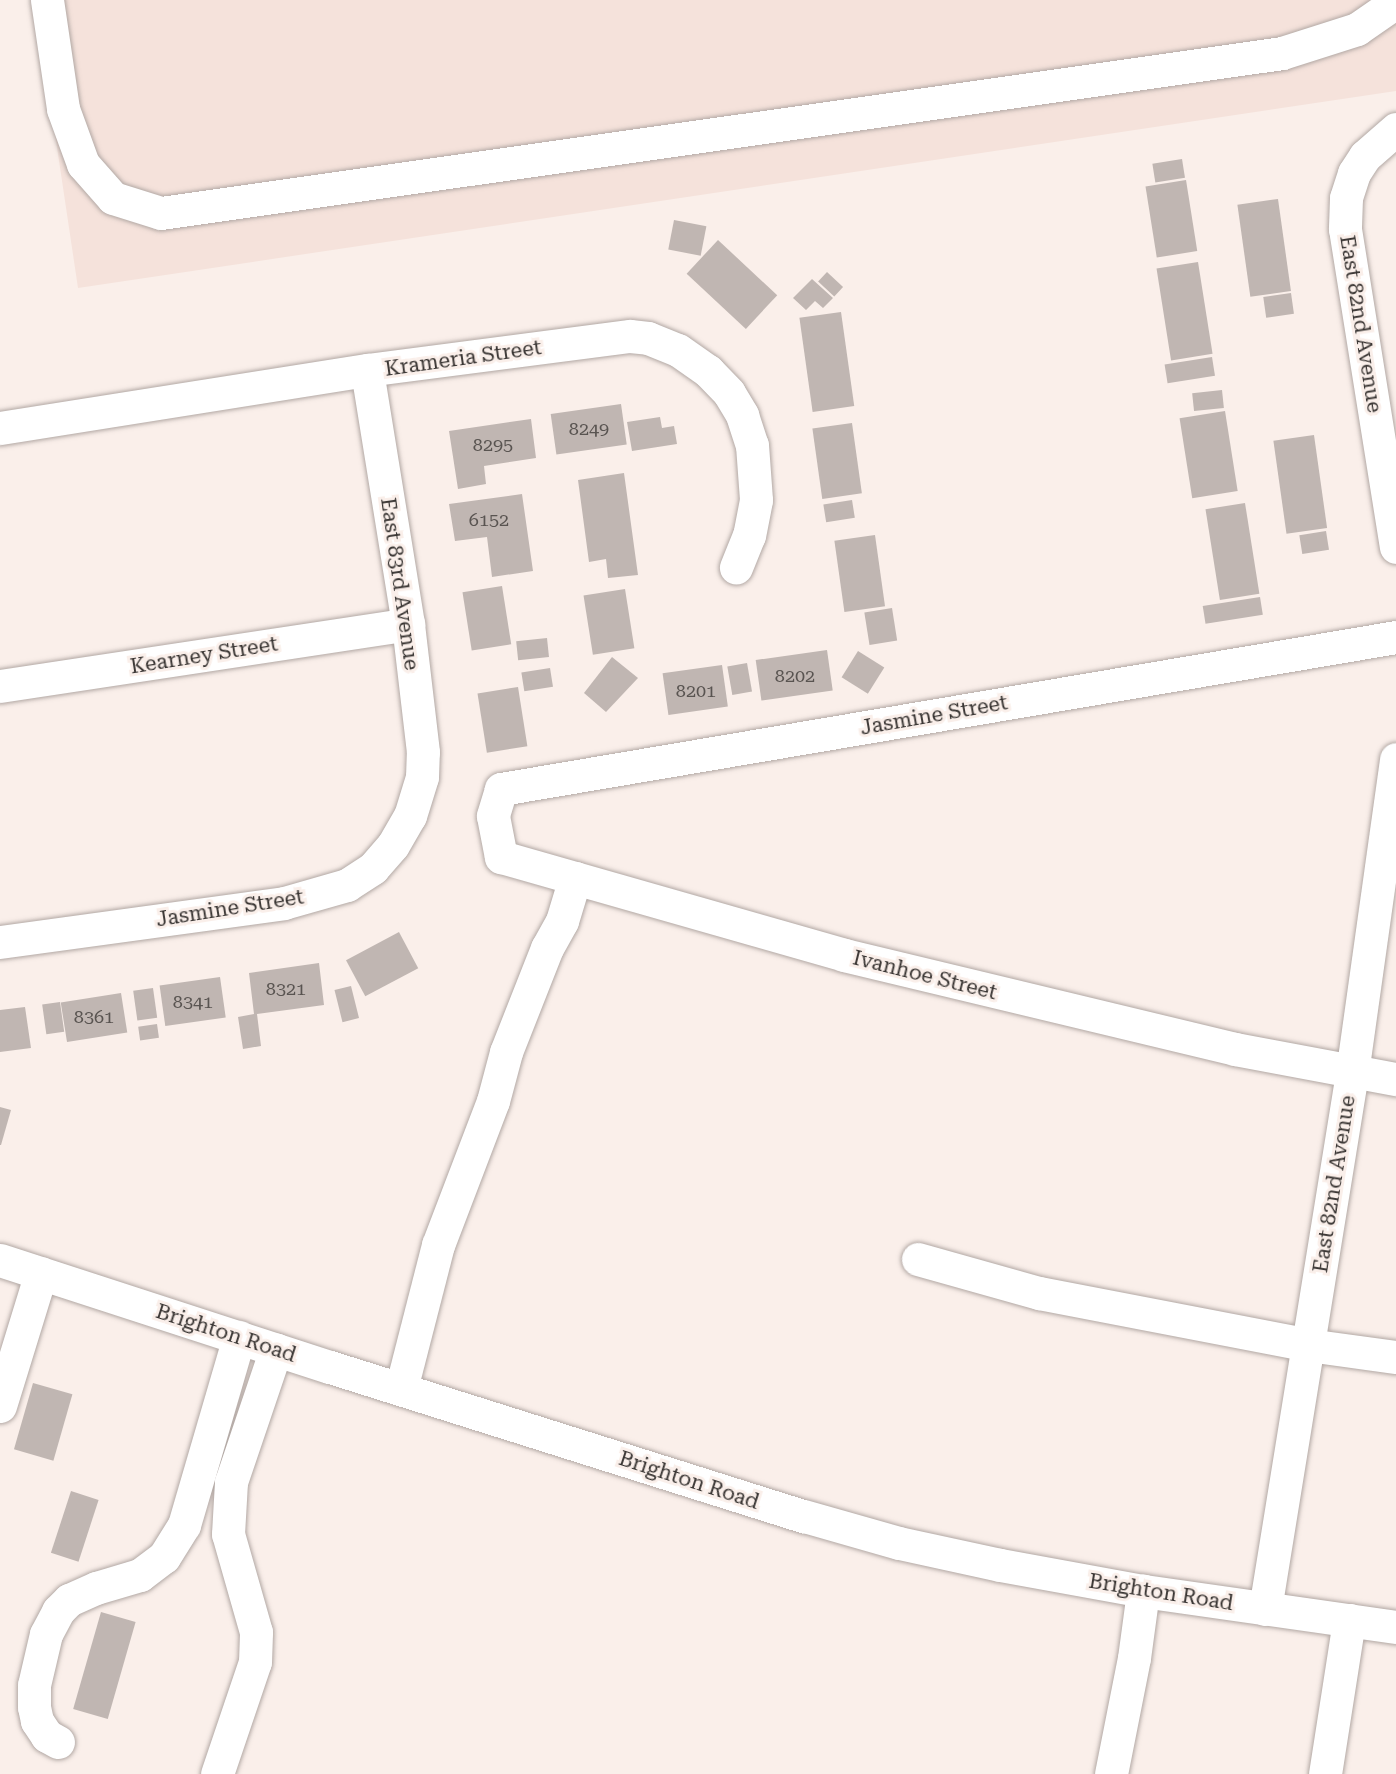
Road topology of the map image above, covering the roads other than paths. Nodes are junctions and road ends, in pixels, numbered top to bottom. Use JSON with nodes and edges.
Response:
{"nodes":[{"id":1,"x":47,"y":0,"type":"edge"},
{"id":2,"x":1396,"y":2,"type":"edge"},
{"id":3,"x":1396,"y":129,"type":"edge"},
{"id":4,"x":367,"y":370,"type":"junction"},
{"id":5,"x":0,"y":428,"type":"edge"},
{"id":6,"x":1396,"y":547,"type":"edge"},
{"id":7,"x":736,"y":567,"type":"dead end"},
{"id":8,"x":408,"y":624,"type":"junction"},
{"id":9,"x":1396,"y":637,"type":"edge"},
{"id":10,"x":0,"y":686,"type":"edge"},
{"id":11,"x":1396,"y":759,"type":"edge"},
{"id":12,"x":416,"y":799,"type":"joint"},
{"id":13,"x":492,"y":816,"type":"joint"},
{"id":14,"x":575,"y":878,"type":"junction"},
{"id":15,"x":1385,"y":913,"type":"edge"},
{"id":16,"x":0,"y":942,"type":"edge"},
{"id":17,"x":1352,"y":1073,"type":"junction"},
{"id":18,"x":1396,"y":1079,"type":"edge"},
{"id":19,"x":918,"y":1259,"type":"dead end"},
{"id":20,"x":0,"y":1260,"type":"edge"},
{"id":21,"x":41,"y":1273,"type":"junction"},
{"id":22,"x":239,"y":1337,"type":"junction"},
{"id":23,"x":1308,"y":1345,"type":"junction"},
{"id":24,"x":276,"y":1349,"type":"junction"},
{"id":25,"x":1396,"y":1357,"type":"edge"},
{"id":26,"x":401,"y":1389,"type":"junction"},
{"id":27,"x":0,"y":1406,"type":"edge"},
{"id":28,"x":1143,"y":1591,"type":"junction"},
{"id":29,"x":1265,"y":1609,"type":"junction"},
{"id":30,"x":1349,"y":1620,"type":"junction"},
{"id":31,"x":1396,"y":1627,"type":"edge"},
{"id":32,"x":58,"y":1742,"type":"dead end"},
{"id":33,"x":217,"y":1774,"type":"edge"},
{"id":34,"x":1111,"y":1774,"type":"edge"},
{"id":35,"x":1325,"y":1774,"type":"edge"}],
"edges":[{"from":1,"to":2,"type":"street"},
{"from":3,"to":6,"type":"street","name":"East 82nd Avenue"},
{"from":4,"to":5,"type":"street","name":"Krameria Street"},
{"from":4,"to":7,"type":"street","name":"Krameria Street"},
{"from":4,"to":8,"type":"street","name":"East 83rd Avenue"},
{"from":8,"to":10,"type":"street","name":"Kearney Street"},
{"from":8,"to":12,"type":"street","name":"East 83rd Avenue"},
{"from":9,"to":13,"type":"street","name":"Jasmine Street"},
{"from":11,"to":15,"type":"street","name":"East 82nd Avenue"},
{"from":12,"to":16,"type":"street","name":"Jasmine Street"},
{"from":13,"to":14,"type":"street","name":"Ivanhoe Street"},
{"from":14,"to":17,"type":"street","name":"Ivanhoe Street"},
{"from":14,"to":26,"type":"street"},
{"from":15,"to":17,"type":"street","name":"East 82nd Avenue"},
{"from":17,"to":18,"type":"street","name":"Ivanhoe Street"},
{"from":17,"to":23,"type":"street","name":"East 82nd Avenue"},
{"from":19,"to":23,"type":"street"},
{"from":20,"to":21,"type":"street","name":"Brighton Road"},
{"from":21,"to":22,"type":"street","name":"Brighton Road"},
{"from":21,"to":27,"type":"street"},
{"from":22,"to":24,"type":"street","name":"Brighton Road"},
{"from":22,"to":32,"type":"street"},
{"from":23,"to":25,"type":"street"},
{"from":23,"to":29,"type":"street","name":"East 82nd Avenue"},
{"from":24,"to":26,"type":"street","name":"Brighton Road"},
{"from":24,"to":33,"type":"street"},
{"from":26,"to":28,"type":"street","name":"Brighton Road"},
{"from":28,"to":29,"type":"street","name":"Brighton Road"},
{"from":28,"to":34,"type":"street"},
{"from":29,"to":30,"type":"street","name":"Brighton Road"},
{"from":30,"to":31,"type":"street","name":"Brighton Road"},
{"from":30,"to":35,"type":"street"}]}
